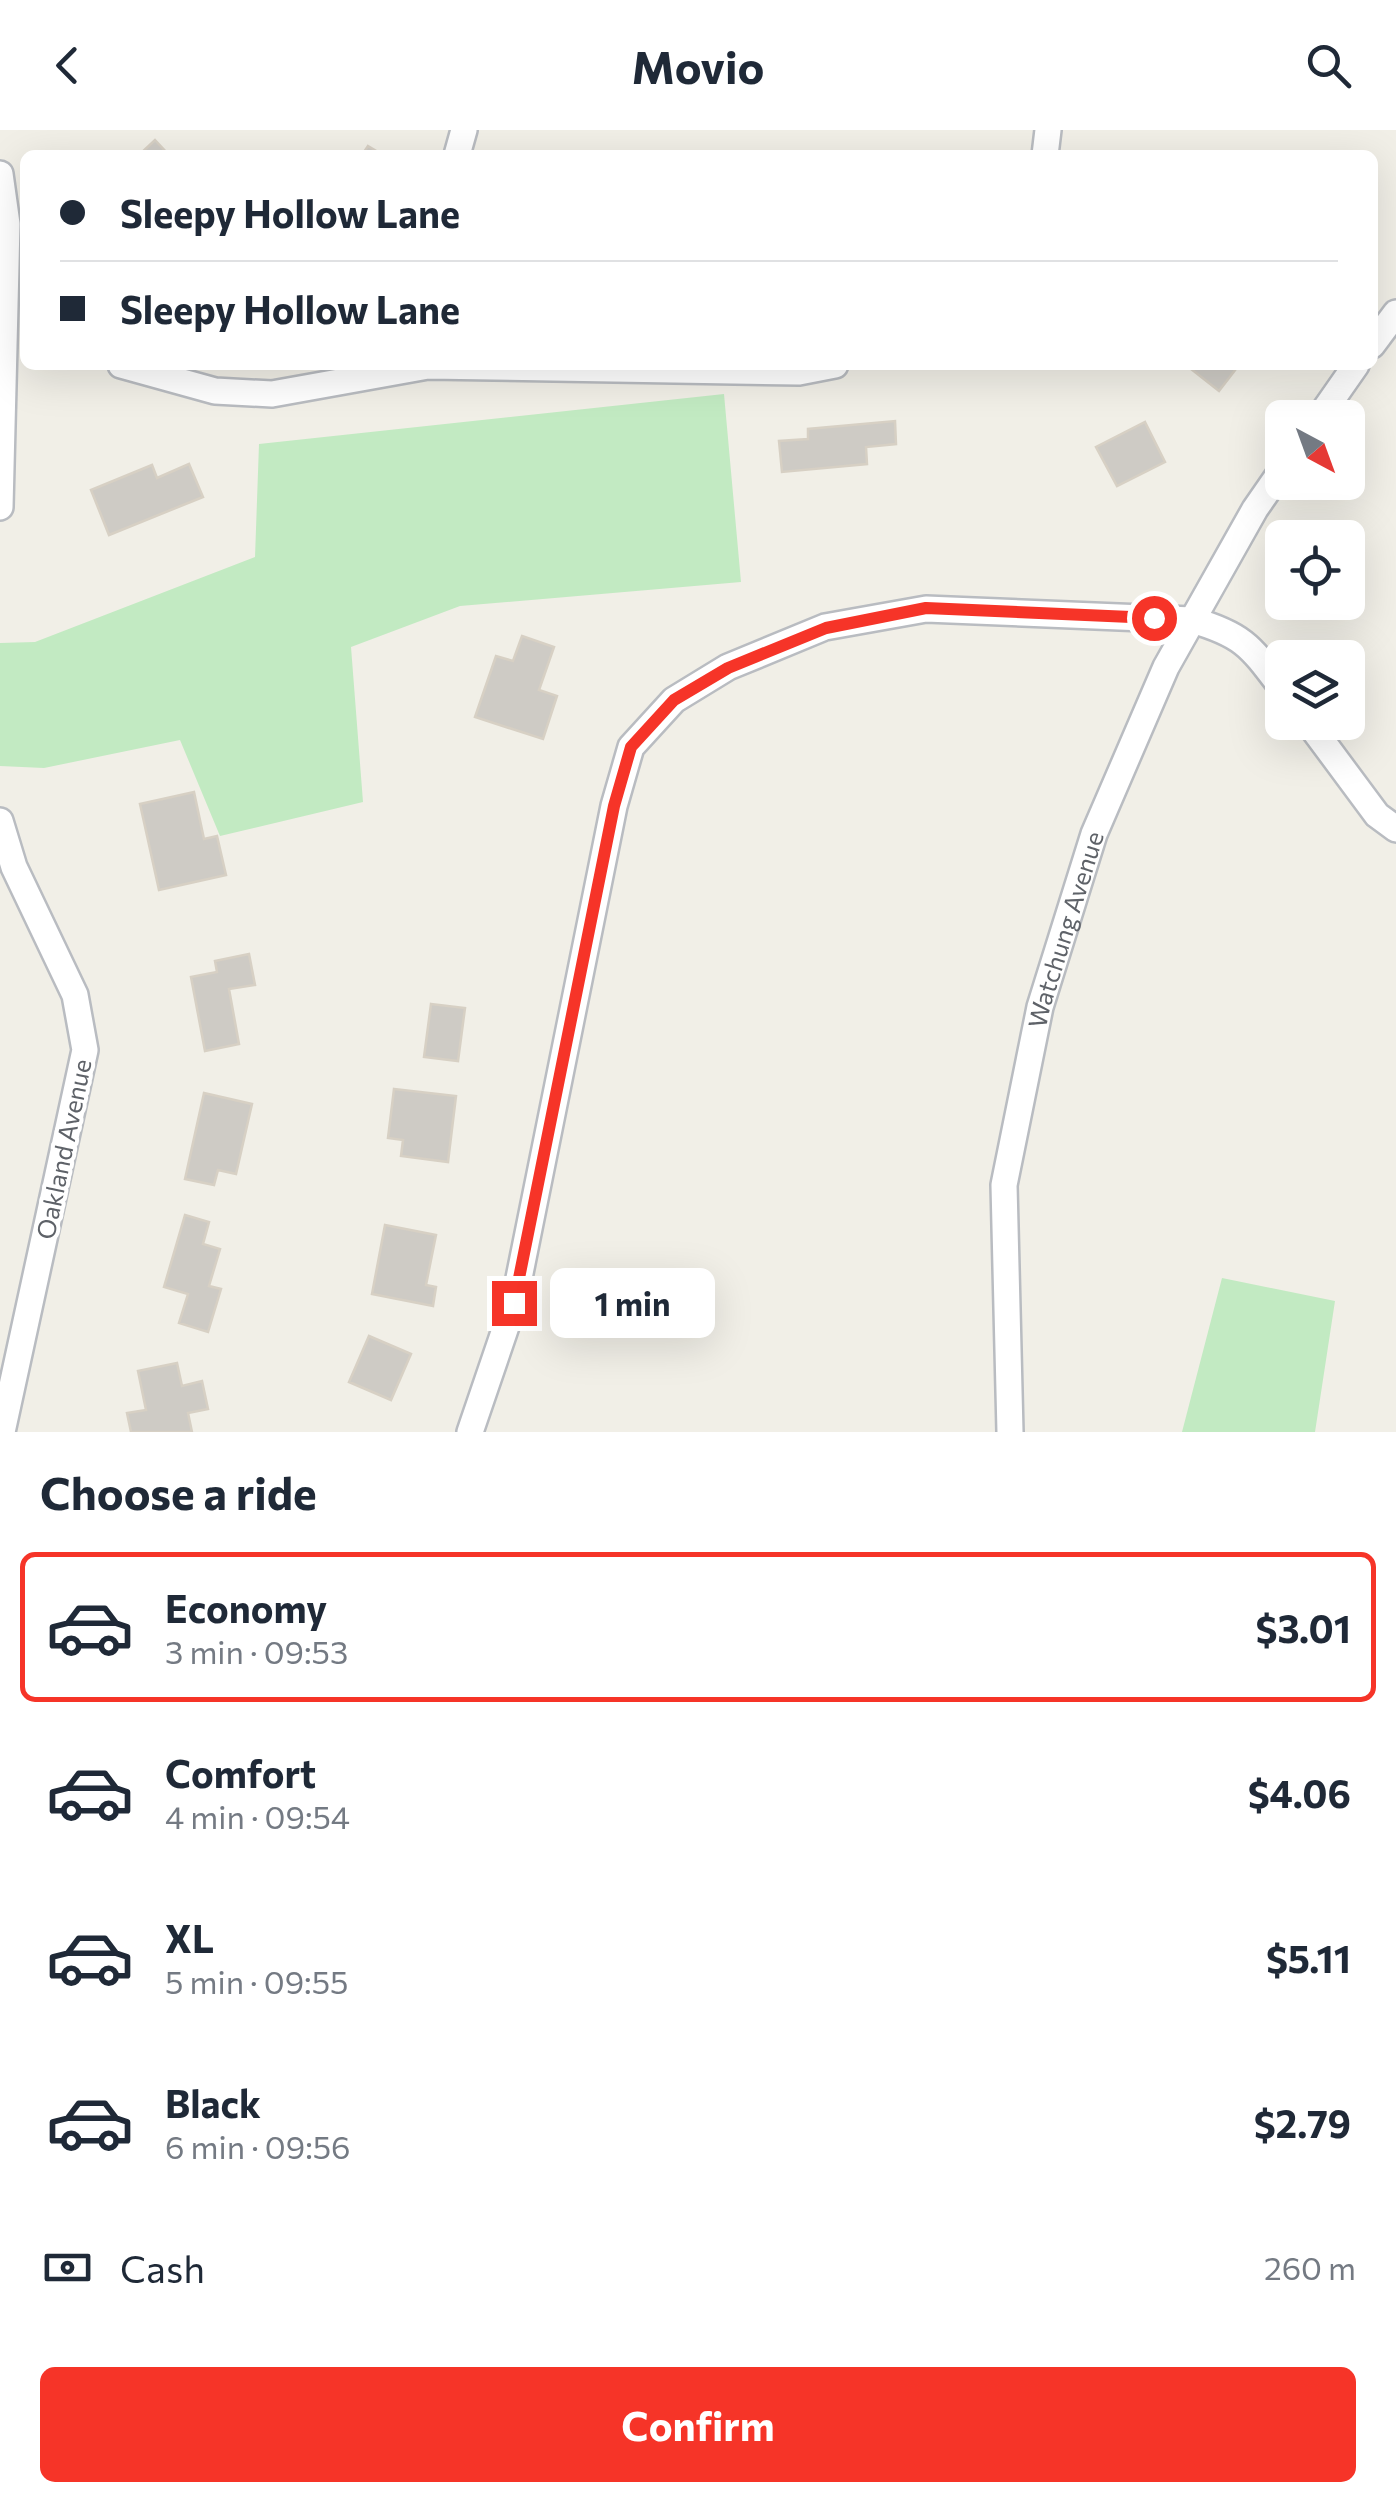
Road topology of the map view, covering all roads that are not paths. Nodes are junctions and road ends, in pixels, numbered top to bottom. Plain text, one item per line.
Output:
1 (0, 174) edge
2 (1396, 313) edge
3 (15, 336) edge
4 (1378, 337) edge
5 (140, 370) edge
6 (388, 370) edge
7 (675, 370) edge
8 (809, 370) edge
9 (1353, 370) edge
10 (1332, 400) edge
11 (1265, 495) edge
12 (0, 507) edge
13 (1192, 620) junction
14 (1265, 665) edge
15 (1321, 740) edge
16 (0, 822) edge
17 (1396, 829) edge
18 (3, 1430) edge
19 (470, 1432) edge
20 (1010, 1432) edge

1 - 3 street
2 - 4 street
3 - 12 street
5 - 6 street
7 - 8 street
9 - 10 street
11 - 13 street, Watchung Avenue
13 - 14 street
13 - 19 street
13 - 20 street, Watchung Avenue
15 - 17 street
16 - 18 street, Oakland Avenue

